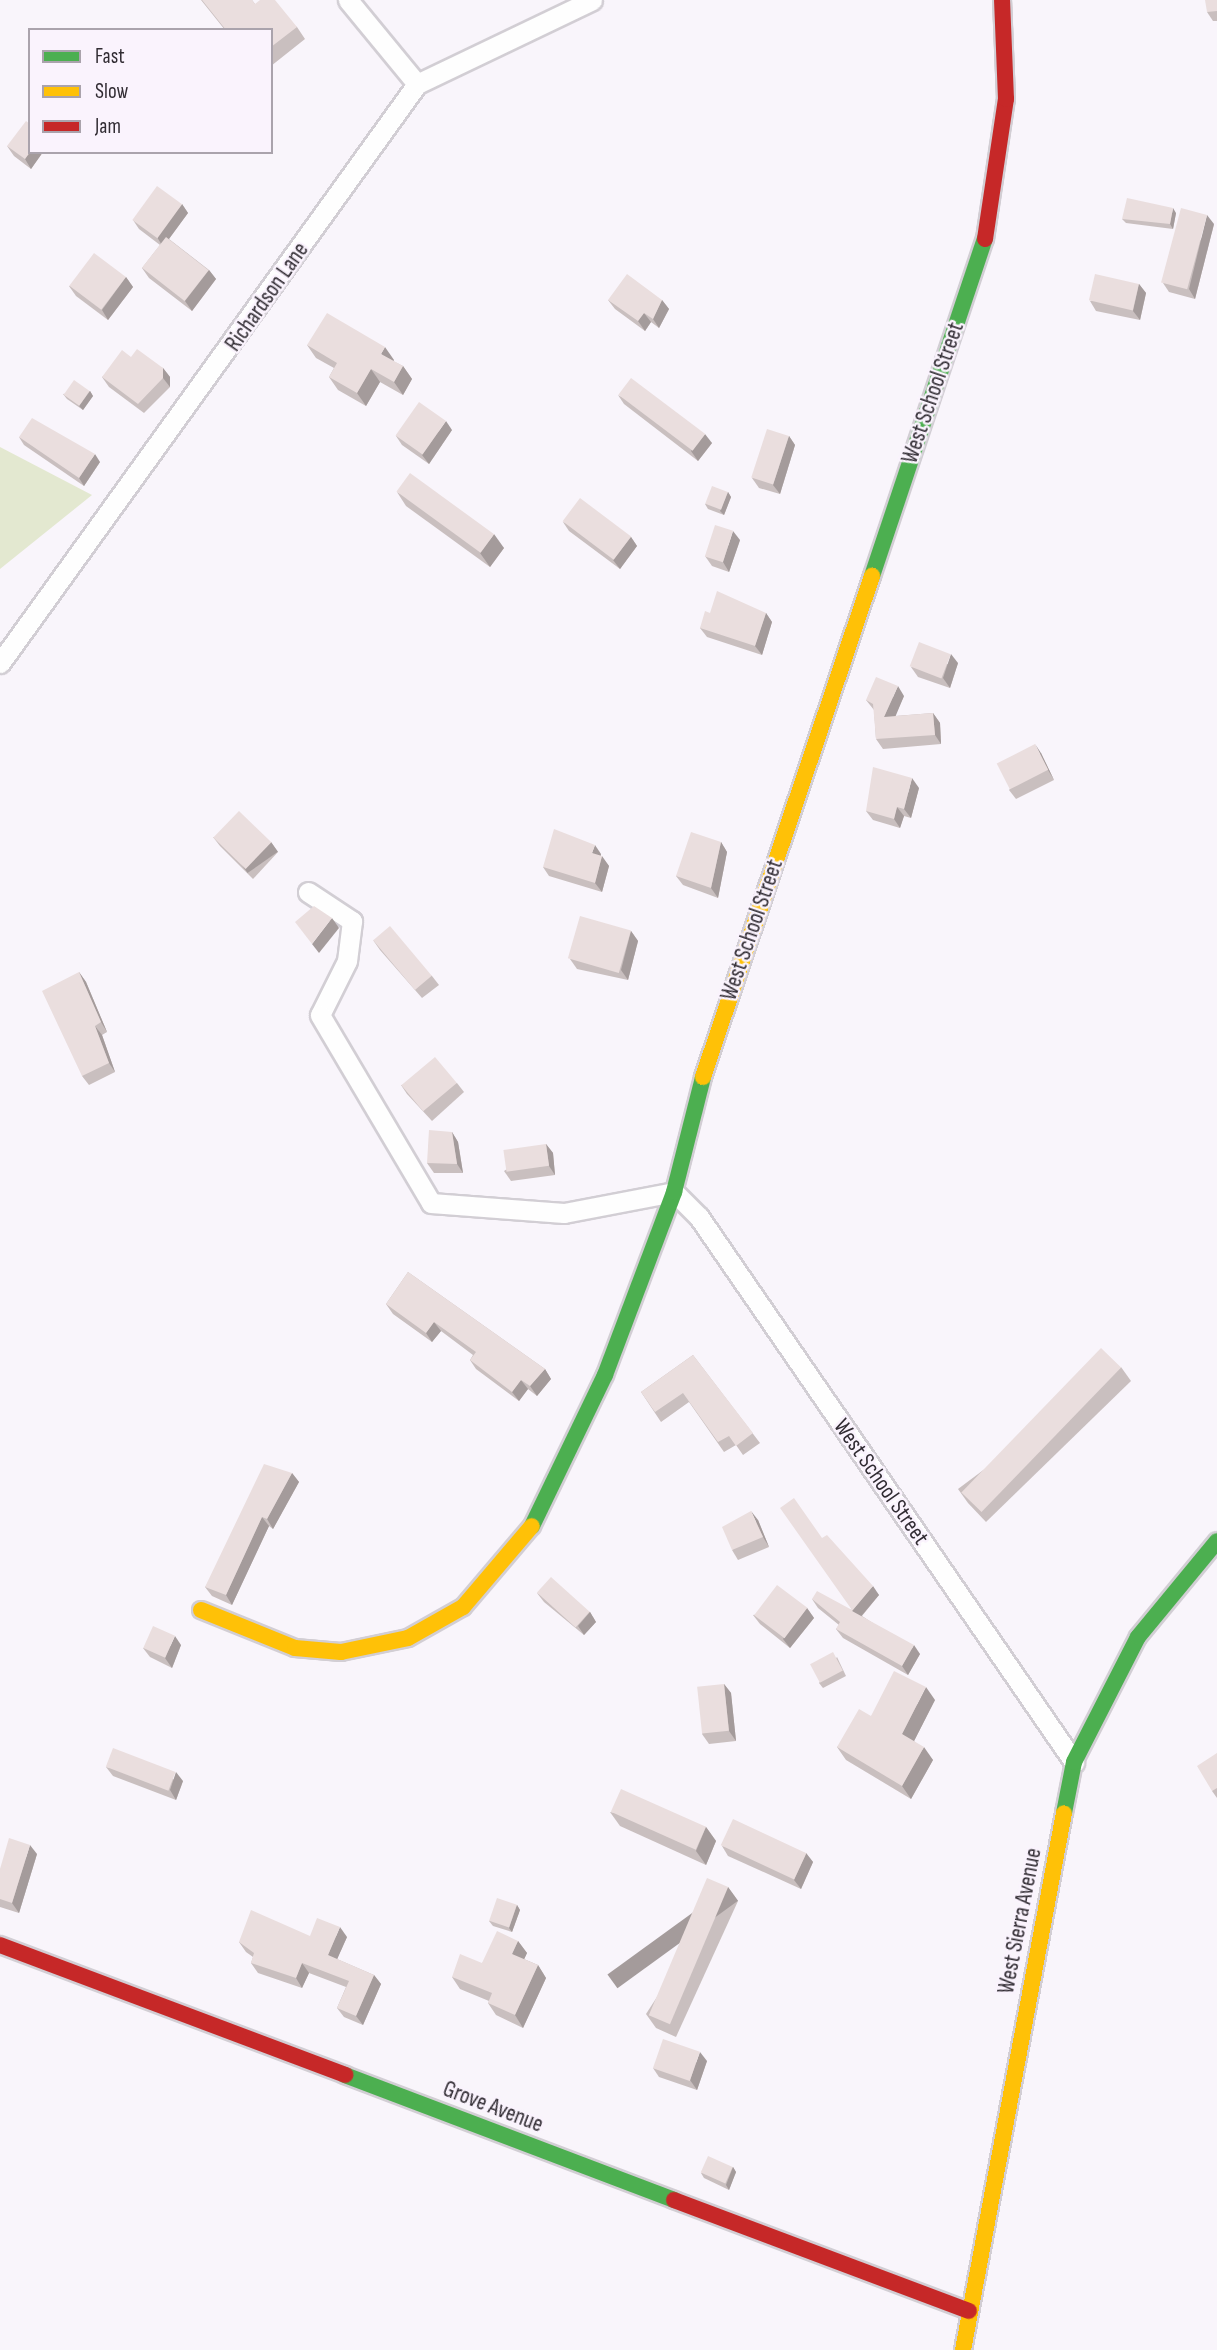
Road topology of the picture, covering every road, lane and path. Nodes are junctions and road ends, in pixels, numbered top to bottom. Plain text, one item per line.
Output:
1 (348, 0) edge
2 (592, 0) edge
3 (1002, 0) edge
4 (417, 85) junction
5 (0, 663) edge
6 (309, 892) dead end
7 (674, 1192) junction
8 (1217, 1541) edge
9 (201, 1610) dead end
10 (1074, 1762) junction
11 (0, 1945) edge
12 (969, 2311) junction
13 (962, 2350) edge

1 - 4 street
2 - 4 street, Richardson Lane
3 - 7 street, West School Street
4 - 5 street, Richardson Lane
6 - 7 street
7 - 9 street
7 - 10 street, West School Street
8 - 10 street, West Sierra Avenue
10 - 12 street, West Sierra Avenue
11 - 12 street, Grove Avenue
12 - 13 street, West Sierra Avenue

